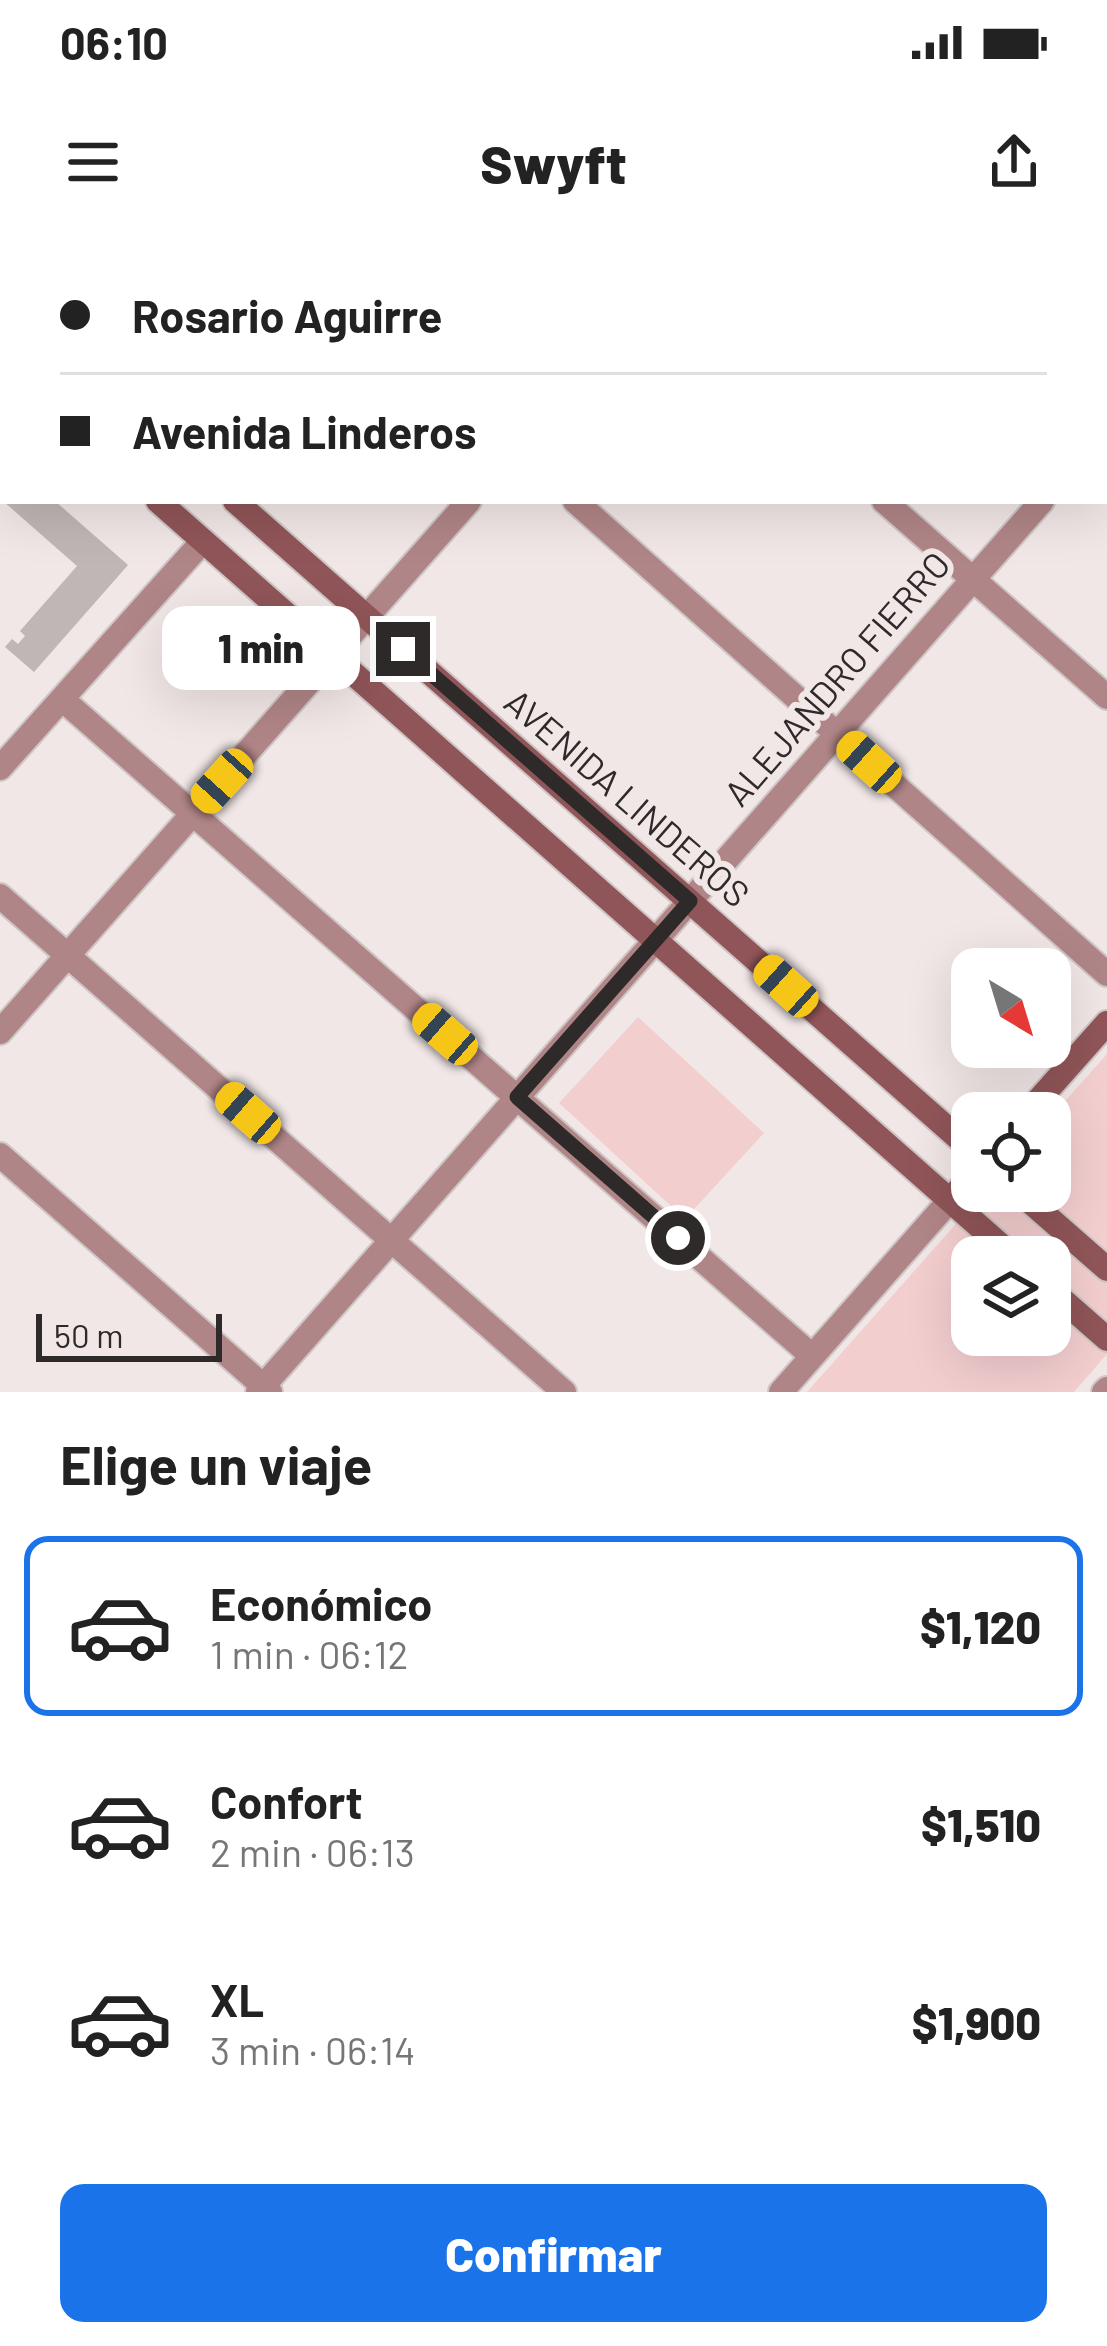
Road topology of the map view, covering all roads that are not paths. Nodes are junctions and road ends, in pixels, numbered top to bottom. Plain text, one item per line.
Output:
1 (161, 504) edge
2 (238, 504) edge
3 (466, 504) edge
4 (578, 504) edge
5 (887, 504) edge
6 (1039, 504) edge
7 (203, 541) junction
8 (973, 579) junction
9 (367, 617) junction
10 (333, 655) junction
11 (1107, 697) edge
12 (62, 699) junction
13 (837, 734) junction
14 (0, 768) edge
15 (193, 814) junction
16 (0, 896) edge
17 (690, 901) junction
18 (656, 940) junction
19 (68, 955) junction
20 (1107, 974) edge
21 (1107, 1023) edge
22 (0, 1032) edge
23 (1046, 1092) edge
24 (517, 1097) junction
25 (951, 1131) edge
26 (0, 1155) edge
27 (950, 1200) junction
28 (1042, 1212) edge
29 (990, 1236) edge
30 (391, 1240) junction
31 (1107, 1269) edge
32 (1071, 1307) edge
33 (1107, 1339) edge
34 (812, 1356) junction
35 (263, 1390) edge
36 (564, 1392) edge
37 (781, 1392) edge

1 - 7 street
2 - 9 street, AVENIDA LINDEROS
3 - 9 street
4 - 13 street
5 - 8 street
6 - 8 street, ALEJANDRO FIERRO
7 - 10 street
7 - 12 street
8 - 11 street
8 - 13 street, ALEJANDRO FIERRO
9 - 10 street
9 - 17 street, AVENIDA LINDEROS
10 - 15 street
10 - 18 street
12 - 14 street
12 - 15 street
13 - 17 street, ALEJANDRO FIERRO
13 - 20 street
15 - 19 street
15 - 24 street
16 - 19 street
17 - 18 street, ALEJANDRO FIERRO
17 - 25 street, AVENIDA LINDEROS
18 - 24 street, ALEJANDRO FIERRO
18 - 27 street
19 - 22 street
19 - 30 street
21 - 23 street
24 - 30 street, ALEJANDRO FIERRO
24 - 34 street
26 - 35 street
27 - 29 street
27 - 34 street
28 - 31 street
30 - 35 street, ALEJANDRO FIERRO
30 - 36 street
32 - 33 street
34 - 37 street

